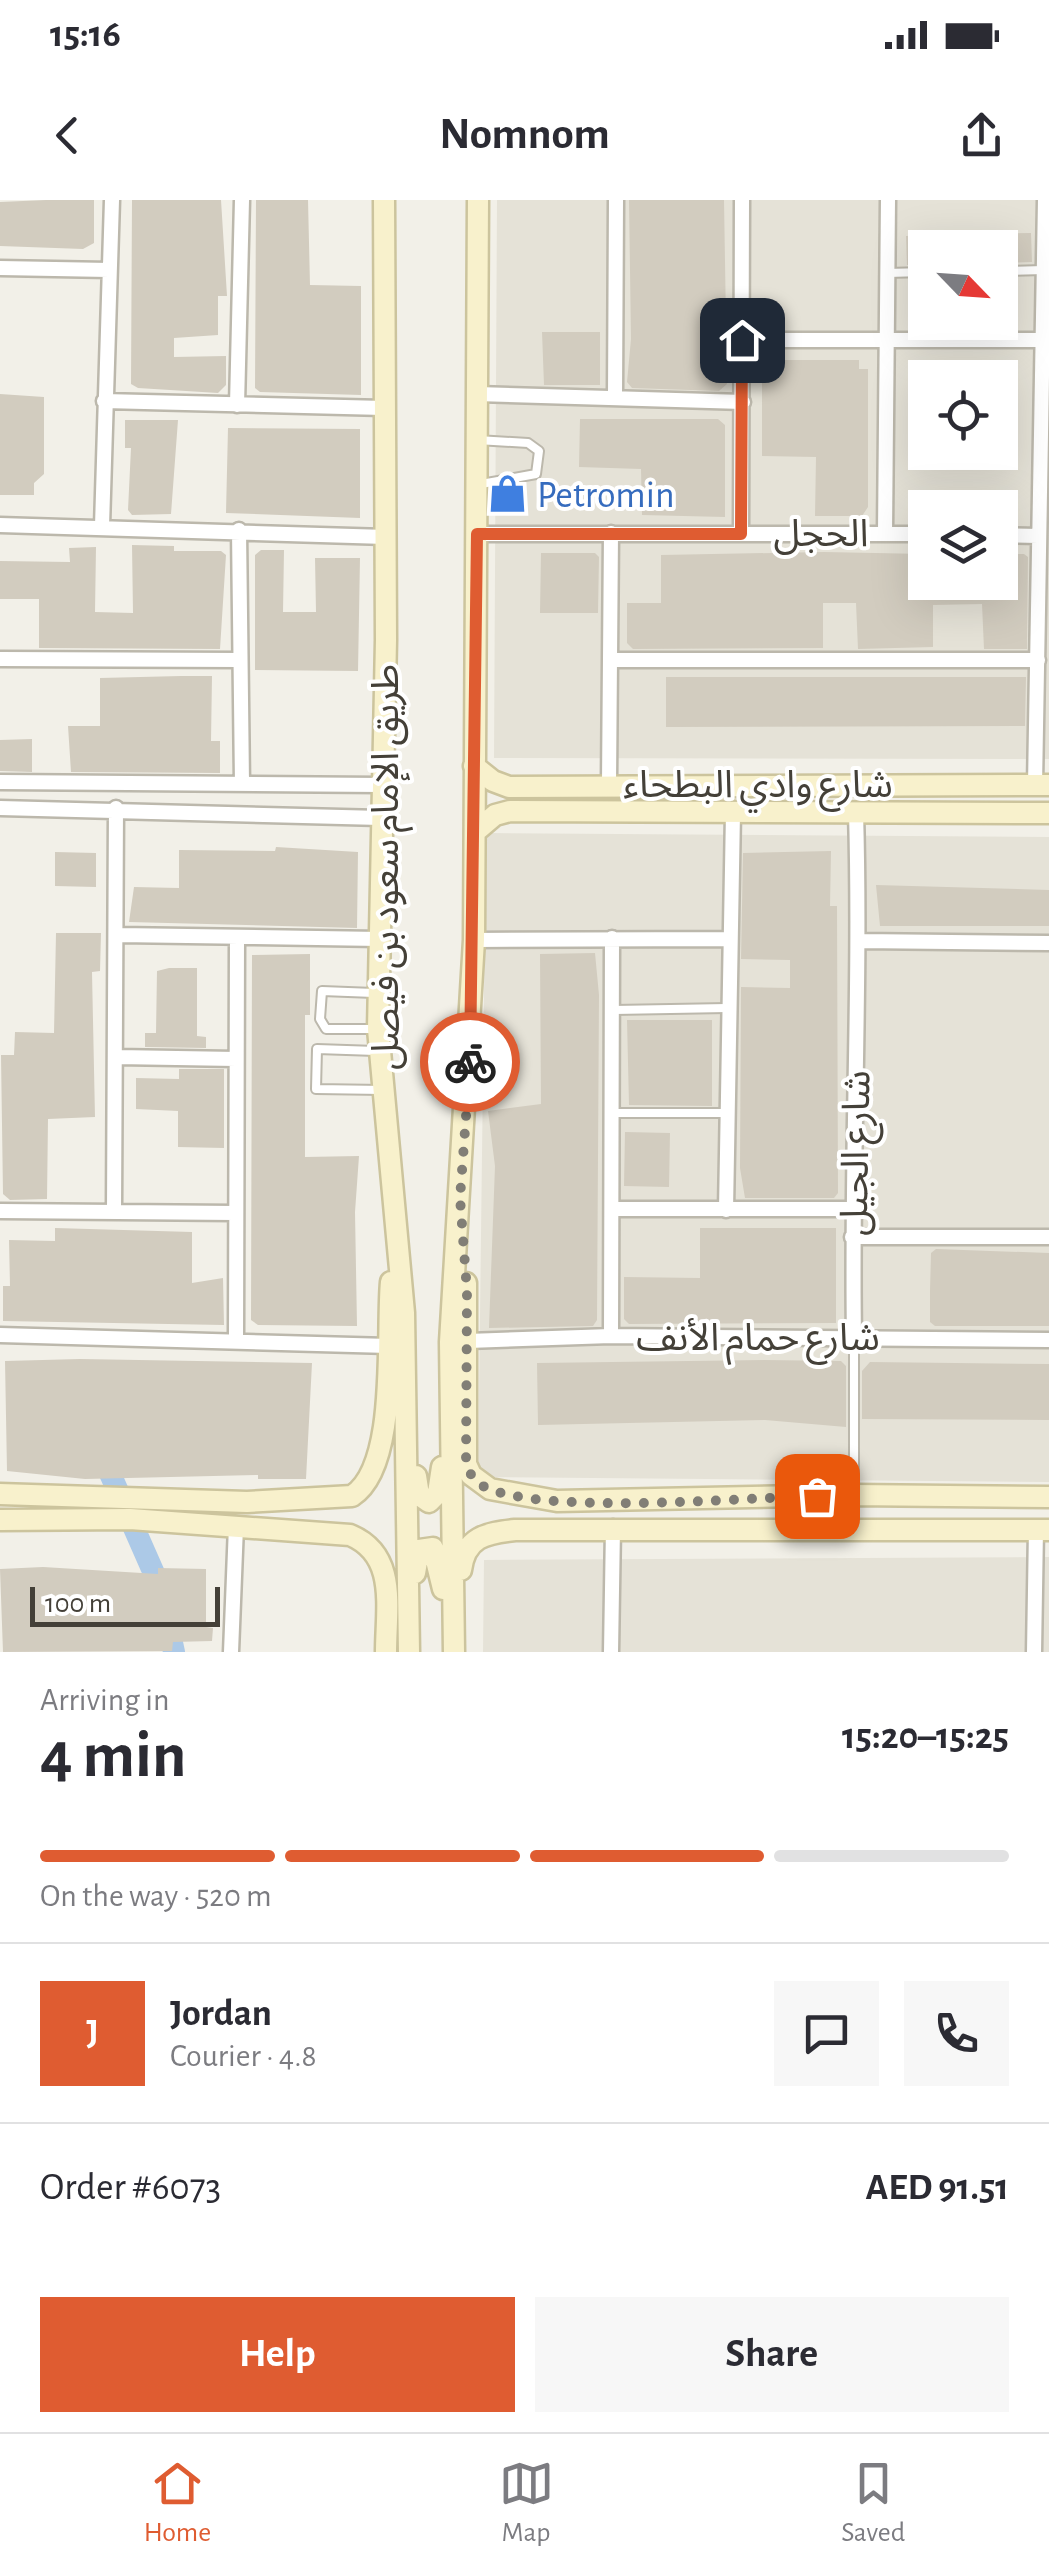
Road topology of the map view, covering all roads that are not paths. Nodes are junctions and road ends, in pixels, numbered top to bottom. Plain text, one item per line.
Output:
1 (112, 200) edge
2 (242, 200) edge
3 (384, 200) edge
4 (478, 200) edge
5 (616, 200) edge
6 (742, 200) edge
7 (888, 200) edge
8 (1045, 200) edge
9 (0, 268) edge
10 (109, 270) junction
11 (1044, 270) junction
12 (1018, 271) edge
13 (908, 272) edge
14 (887, 273) junction
15 (887, 338) junction
16 (742, 340) junction
17 (1046, 340) edge
18 (478, 394) junction
19 (615, 397) junction
20 (104, 400) junction
21 (742, 402) junction
22 (238, 404) junction
23 (384, 408) junction
24 (477, 440) junction
25 (477, 485) junction
26 (0, 525) edge
27 (102, 526) junction
28 (239, 530) junction
29 (611, 533) junction
30 (886, 533) junction
31 (477, 534) junction
32 (741, 534) junction
33 (908, 534) edge
34 (1018, 535) edge
35 (1038, 536) junction
36 (386, 538) junction
37 (0, 658) edge
38 (240, 660) junction
39 (610, 660) junction
40 (1038, 660) junction
41 (474, 766) junction
42 (0, 782) edge
43 (242, 784) junction
44 (608, 784) junction
45 (381, 785) junction
46 (1042, 785) edge
47 (0, 808) edge
48 (116, 808) junction
49 (733, 812) junction
50 (856, 812) junction
51 (1049, 813) edge
52 (382, 818) junction
53 (475, 832) junction
54 (119, 934) junction
55 (612, 938) junction
56 (729, 938) junction
57 (237, 939) junction
58 (380, 939) junction
59 (474, 940) junction
60 (860, 942) junction
61 (1049, 943) edge
62 (379, 993) junction
63 (727, 1008) junction
64 (614, 1010) junction
65 (378, 1029) junction
66 (380, 1051) junction
67 (117, 1057) junction
68 (236, 1059) junction
69 (384, 1090) junction
70 (612, 1113) junction
71 (727, 1113) junction
72 (460, 1198) junction
73 (614, 1209) junction
74 (852, 1209) junction
75 (114, 1210) junction
76 (726, 1210) junction
77 (0, 1211) edge
78 (235, 1213) junction
79 (395, 1225) junction
80 (852, 1237) junction
81 (1049, 1237) edge
82 (0, 1336) edge
83 (611, 1336) junction
84 (854, 1337) junction
85 (236, 1340) junction
86 (1049, 1340) edge
87 (468, 1341) junction
88 (389, 1346) junction
89 (451, 1376) junction
90 (407, 1393) junction
91 (0, 1494) edge
92 (854, 1495) junction
93 (1049, 1498) edge
94 (324, 1500) junction
95 (545, 1500) junction
96 (0, 1520) edge
97 (236, 1526) junction
98 (613, 1527) junction
99 (531, 1529) junction
100 (1042, 1529) edge
101 (322, 1532) junction
102 (386, 1626) junction
103 (453, 1647) edge
104 (405, 1648) edge
105 (231, 1652) edge
106 (386, 1652) edge
107 (611, 1652) edge
108 (1034, 1652) edge

1 - 10 street
2 - 22 street
3 - 23 street, طريق الإمام سعود بن فيصل
4 - 18 street
5 - 19 street
6 - 16 street
7 - 14 street
8 - 11 street
9 - 10 street
10 - 20 street
11 - 12 lane
11 - 17 street
13 - 14 lane
14 - 15 street
15 - 16 street
15 - 17 street
15 - 30 street
16 - 21 street
17 - 35 street
18 - 19 street
18 - 24 street
19 - 21 street
20 - 22 street
20 - 27 street
21 - 32 street
22 - 23 street
23 - 36 street, طريق الإمام سعود بن فيصل
24 - 25 street
24 - 25 lane
25 - 31 street
26 - 27 street
27 - 28 street
28 - 36 street
28 - 38 street
29 - 31 street, الحجل
29 - 32 street, الحجل
29 - 39 street
30 - 32 street, الحجل
30 - 33 street, الحجل
31 - 41 street
34 - 35 street
35 - 40 street
36 - 45 street, طريق الإمام سعود بن فيصل
37 - 38 street
38 - 43 street
39 - 40 street
39 - 44 street
40 - 46 street
41 - 44 street, شارع وادي البطحاء
41 - 53 street
42 - 43 street
43 - 45 street
44 - 46 street, شارع وادي البطحاء
45 - 52 street, طريق الإمام سعود بن فيصل
47 - 48 street
48 - 52 street
48 - 54 street
49 - 50 street, شارع وادي البطحاء
49 - 53 street, شارع وادي البطحاء
49 - 56 street
50 - 51 street, شارع وادي البطحاء
50 - 60 street, شارع الجيل
52 - 58 street, طريق الإمام سعود بن فيصل
53 - 59 street
54 - 57 street
54 - 67 street
55 - 56 street
55 - 59 street
55 - 64 street
56 - 63 street
57 - 58 street
57 - 68 street
58 - 62 street, طريق الإمام سعود بن فيصل
59 - 72 street
60 - 61 street
60 - 74 street, شارع الجيل
62 - 65 street, طريق الإمام سعود بن فيصل
62 - 65 lane
63 - 64 lane
63 - 71 street
64 - 70 street
65 - 66 street, طريق الإمام سعود بن فيصل
66 - 69 street, طريق الإمام سعود بن فيصل
66 - 69 lane
67 - 68 street
67 - 75 street
68 - 78 street
69 - 79 street, طريق الإمام سعود بن فيصل
70 - 71 lane
70 - 73 street
71 - 76 street
72 - 87 street
72 - 89 street
73 - 76 street
73 - 83 street
74 - 76 street
74 - 80 street, شارع الجيل
75 - 77 street
75 - 78 street
78 - 85 street
79 - 88 street
79 - 90 street, طريق الإمام سعود بن فيصل
80 - 81 street
80 - 84 street, شارع الجيل
82 - 85 street
83 - 84 street, شارع حمام الأنف
83 - 87 street, شارع حمام الأنف
84 - 86 street, شارع حمام الأنف
84 - 92 lane, شارع الجيل
85 - 88 street
87 - 95 street
88 - 94 street
89 - 90 street
89 - 103 street
90 - 104 street, طريق الإمام سعود بن فيصل
91 - 94 street
92 - 93 street
92 - 95 street
94 - 101 street
95 - 99 street
96 - 97 street
97 - 101 street
97 - 105 street
98 - 99 street
98 - 100 street
98 - 107 street
99 - 103 street
100 - 108 street
101 - 102 street
102 - 104 street
102 - 106 street
103 - 104 street

